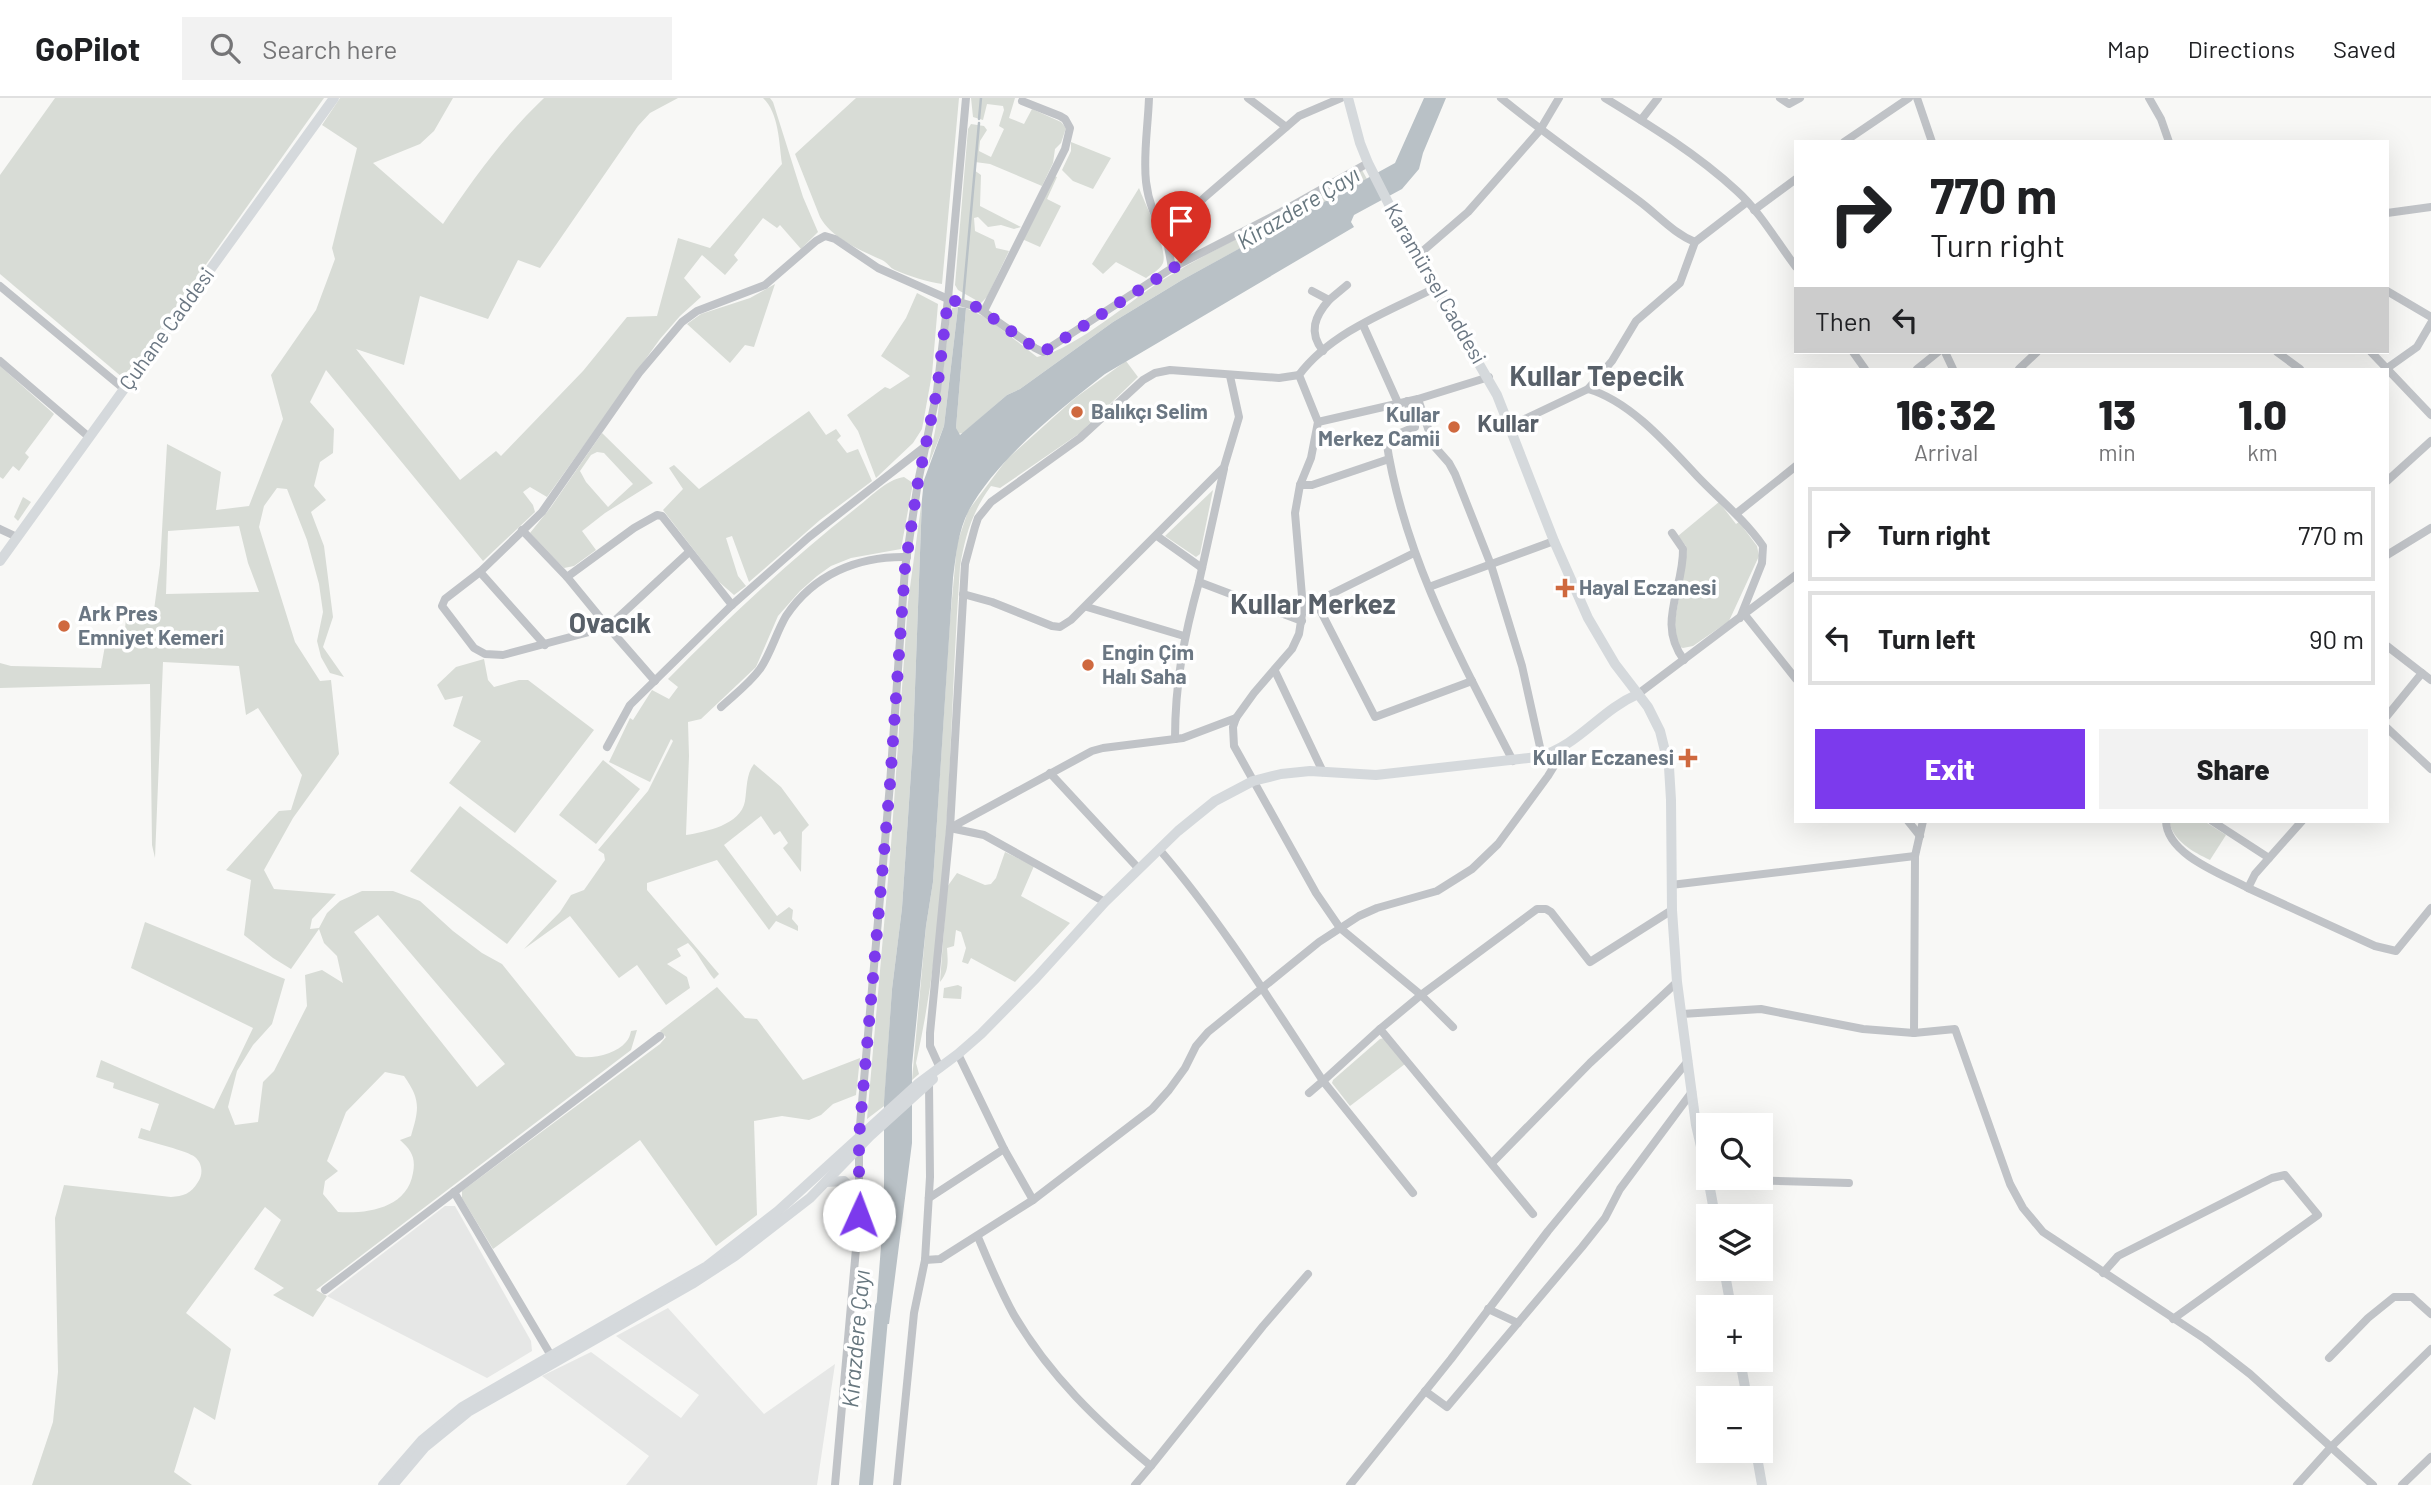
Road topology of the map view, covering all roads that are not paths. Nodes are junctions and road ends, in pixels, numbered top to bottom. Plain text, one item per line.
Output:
1 (334, 98) edge
2 (966, 98) edge
3 (1149, 98) edge
4 (1248, 98) edge
5 (1341, 98) edge
6 (1348, 98) edge
7 (1501, 98) edge
8 (1559, 98) edge
9 (1605, 98) edge
10 (1658, 98) edge
11 (1780, 98) edge
12 (1800, 98) edge
13 (1909, 98) edge
14 (1917, 98) edge
15 (2149, 98) edge
16 (1022, 101) dead end
17 (1641, 120) junction
18 (1286, 127) junction
19 (1540, 130) junction
20 (1847, 140) edge
21 (1931, 140) edge
22 (2168, 140) edge
23 (1368, 163) junction
24 (1794, 180) edge
25 (1747, 202) junction
26 (2431, 206) edge
27 (1754, 210) junction
28 (2389, 213) edge
29 (1166, 235) junction
30 (1695, 242) junction
31 (1417, 256) junction
32 (1794, 264) edge
33 (1172, 268) junction
34 (1347, 285) dead end
35 (0, 286) edge
36 (1436, 288) junction
37 (1312, 291) dead end
38 (2389, 292) edge
39 (951, 300) junction
40 (1329, 300) junction
41 (984, 311) junction
42 (2431, 317) edge
43 (2431, 323) edge
44 (1363, 325) junction
45 (1323, 351) junction
46 (1936, 354) edge
47 (2035, 354) edge
48 (2280, 354) edge
49 (2373, 354) edge
50 (0, 361) edge
51 (1918, 368) edge
52 (2020, 368) edge
53 (2299, 368) edge
54 (2386, 368) edge
55 (2388, 368) edge
56 (2389, 371) edge
57 (1299, 375) junction
58 (1230, 376) junction
59 (1489, 377) junction
60 (124, 389) junction
61 (1588, 389) junction
62 (1418, 399) junction
63 (1403, 402) junction
64 (2430, 412) edge
65 (1318, 422) junction
66 (1510, 426) junction
67 (89, 437) junction
68 (2431, 441) edge
69 (927, 445) junction
70 (1389, 459) junction
71 (1224, 467) junction
72 (1794, 468) edge
73 (2389, 479) edge
74 (1300, 485) junction
75 (1737, 513) junction
76 (2431, 528) edge
77 (0, 529) edge
78 (522, 530) junction
79 (1672, 533) dead end
80 (1157, 536) junction
81 (17, 537) junction
82 (1554, 541) junction
83 (2389, 551) edge
84 (689, 552) junction
85 (1414, 554) junction
86 (907, 557) junction
87 (0, 561) edge
88 (1491, 565) junction
89 (1202, 568) junction
90 (480, 572) junction
91 (567, 577) junction
92 (1794, 577) edge
93 (1199, 582) junction
94 (1429, 587) junction
95 (962, 594) junction
96 (1316, 602) junction
97 (732, 606) junction
98 (1087, 607) junction
99 (1303, 608) junction
100 (1743, 616) junction
101 (1302, 621) junction
102 (608, 627) junction
103 (1184, 636) junction
104 (545, 645) junction
105 (2389, 648) edge
106 (1684, 660) junction
107 (1275, 671) junction
108 (2422, 673) junction
109 (1794, 677) edge
110 (2431, 680) edge
111 (655, 681) junction
112 (1472, 681) junction
113 (1638, 694) junction
114 (721, 707) dead end
115 (2389, 714) edge
116 (1236, 718) junction
117 (2389, 730) edge
118 (1175, 739) junction
119 (607, 747) dead end
120 (1555, 752) junction
121 (1542, 756) junction
122 (1513, 761) junction
123 (2431, 769) edge
124 (1323, 772) junction
125 (1050, 773) junction
126 (1253, 781) junction
127 (1910, 823) edge
128 (1923, 823) edge
129 (2166, 823) edge
130 (2216, 823) edge
131 (2300, 823) edge
132 (950, 828) junction
133 (1920, 836) junction
134 (1159, 849) junction
135 (1915, 856) junction
136 (2269, 858) junction
137 (1139, 869) junction
138 (1671, 886) junction
139 (2248, 888) junction
140 (1105, 902) junction
141 (2431, 908) edge
142 (1672, 911) junction
143 (1340, 928) junction
144 (1677, 982) junction
145 (1262, 987) junction
146 (1421, 995) junction
147 (1682, 1014) junction
148 (1453, 1027) dead end
149 (1380, 1029) junction
150 (1914, 1033) junction
151 (660, 1036) dead end
152 (958, 1054) junction
153 (1688, 1061) junction
154 (940, 1068) junction
155 (1322, 1081) junction
156 (922, 1086) junction
157 (1692, 1092) junction
158 (1309, 1093) dead end
159 (1696, 1125) edge
160 (864, 1137) junction
161 (1004, 1149) junction
162 (1492, 1163) junction
163 (1773, 1180) edge
164 (827, 1182) junction
165 (1849, 1182) dead end
166 (454, 1192) junction
167 (1413, 1193) dead end
168 (859, 1196) junction
169 (929, 1198) junction
170 (1033, 1200) junction
171 (1533, 1214) dead end
172 (978, 1237) junction
173 (925, 1260) junction
174 (2102, 1273) junction
175 (1308, 1274) dead end
176 (326, 1290) dead end
177 (1488, 1309) junction
178 (2431, 1314) edge
179 (2173, 1319) junction
180 (1518, 1323) junction
181 (2431, 1349) edge
182 (553, 1358) junction
183 (2329, 1359) dead end
184 (1425, 1391) junction
185 (2332, 1447) junction
186 (2431, 1457) edge
187 (1758, 1463) edge
188 (1151, 1466) junction
189 (383, 1485) edge
190 (393, 1485) edge
191 (835, 1485) edge
192 (897, 1485) edge
193 (1135, 1485) edge
194 (1350, 1485) edge
195 (1762, 1485) edge
196 (2297, 1485) edge
197 (2373, 1485) edge
198 (2402, 1485) edge

1 - 60 main road, Çuhane Caddesi
2 - 39 street
3 - 29 street
4 - 18 street
5 - 18 street
6 - 23 main road, Karamürsel Caddesi
7 - 19 street
8 - 19 street
9 - 17 street
10 - 17 street
11 - 12 street
13 - 20 street
14 - 21 street
15 - 22 street
16 - 41 street
17 - 25 street
18 - 29 street
19 - 30 street
19 - 31 street
23 - 31 main road, Karamürsel Caddesi
23 - 33 street
24 - 27 street
25 - 27 street
25 - 30 street
26 - 28 street
27 - 32 street
29 - 33 street
30 - 61 street
31 - 36 main road, Karamürsel Caddesi
33 - 41 street
34 - 40 street
35 - 60 street
36 - 44 street
36 - 59 main road, Karamürsel Caddesi
37 - 40 street
38 - 42 street
39 - 41 street
39 - 69 street
39 - 78 street
40 - 45 street
43 - 55 street
44 - 45 street
44 - 63 street
45 - 57 street
46 - 51 street
47 - 52 street
48 - 53 street
49 - 54 street
50 - 67 street
56 - 64 street
57 - 58 street
57 - 65 street
58 - 71 street
58 - 95 street
59 - 62 street
59 - 66 main road, Karamürsel Caddesi
60 - 67 main road, Çuhane Caddesi
61 - 66 street
61 - 75 street
62 - 63 street
62 - 88 street
63 - 65 street
63 - 70 street
65 - 74 street
66 - 82 main road, Karamürsel Caddesi
67 - 81 main road, Çuhane Caddesi
68 - 73 street
69 - 86 street
69 - 97 street
70 - 74 street
70 - 85 street
71 - 80 street
71 - 89 street
72 - 75 street
74 - 99 street
75 - 100 street
76 - 83 street
77 - 81 street
78 - 90 street
78 - 91 street
79 - 106 street
80 - 89 street
80 - 98 street
81 - 87 main road, Çuhane Caddesi
82 - 88 street
82 - 113 main road, Karamürsel Caddesi
84 - 91 street
84 - 97 street
84 - 102 street
85 - 94 street
85 - 96 street
86 - 114 street
86 - 160 street
88 - 94 street
88 - 121 street
89 - 93 street
90 - 104 street
90 - 104 street
91 - 102 street
92 - 100 street
93 - 101 street
93 - 103 street
94 - 112 street
95 - 98 street
95 - 132 street
96 - 99 street
96 - 112 street
97 - 111 street
98 - 103 street
99 - 101 street
100 - 106 street
100 - 109 street
101 - 107 street
102 - 104 street
102 - 111 street
103 - 118 street
105 - 108 street
106 - 113 street
107 - 116 street
107 - 124 street
108 - 110 street
108 - 115 street
111 - 119 street
112 - 122 street
113 - 120 main road
113 - 138 main road, Karamürsel Caddesi
116 - 118 street
116 - 126 street
117 - 123 street
118 - 125 street
120 - 121 main road
120 - 143 street
121 - 122 main road
122 - 124 main road
124 - 126 main road
125 - 132 street
125 - 137 street
126 - 134 main road
126 - 143 street
127 - 133 street
128 - 133 street
129 - 139 street
130 - 136 street
131 - 136 street
132 - 140 street
132 - 154 street
133 - 135 street
134 - 137 main road
134 - 145 street
135 - 138 street
135 - 150 street
136 - 139 street
137 - 140 main road
138 - 142 main road, Karamürsel Caddesi
139 - 141 street
140 - 152 main road
142 - 144 main road, Karamürsel Caddesi
142 - 146 street
143 - 145 street
143 - 146 street
144 - 147 main road, Karamürsel Caddesi
144 - 162 street
145 - 155 street
145 - 170 street
146 - 148 street
146 - 149 street
147 - 150 street
147 - 153 main road, Karamürsel Caddesi
149 - 155 street
149 - 162 street
150 - 174 street
151 - 166 street
152 - 154 main road
152 - 161 street
153 - 157 main road, Karamürsel Caddesi
153 - 177 street
154 - 156 main road
155 - 158 street
155 - 167 street
156 - 160 main road
156 - 169 street
157 - 159 main road, Karamürsel Caddesi
157 - 180 street
160 - 164 main road
160 - 168 street
160 - 182 main road
161 - 169 street
161 - 170 street
162 - 171 street
163 - 165 street
164 - 168 main road
164 - 182 main road
166 - 176 street
166 - 182 street
168 - 191 street
169 - 173 street
170 - 172 street
172 - 173 street
172 - 188 street
173 - 192 street
174 - 179 street
174 - 179 street
175 - 188 street
177 - 180 street
177 - 184 street
178 - 183 street
179 - 185 street
180 - 184 street
181 - 185 street
182 - 189 main road
182 - 190 main road
184 - 194 street
185 - 196 street
185 - 197 street
186 - 198 street
187 - 195 main road
188 - 193 street

